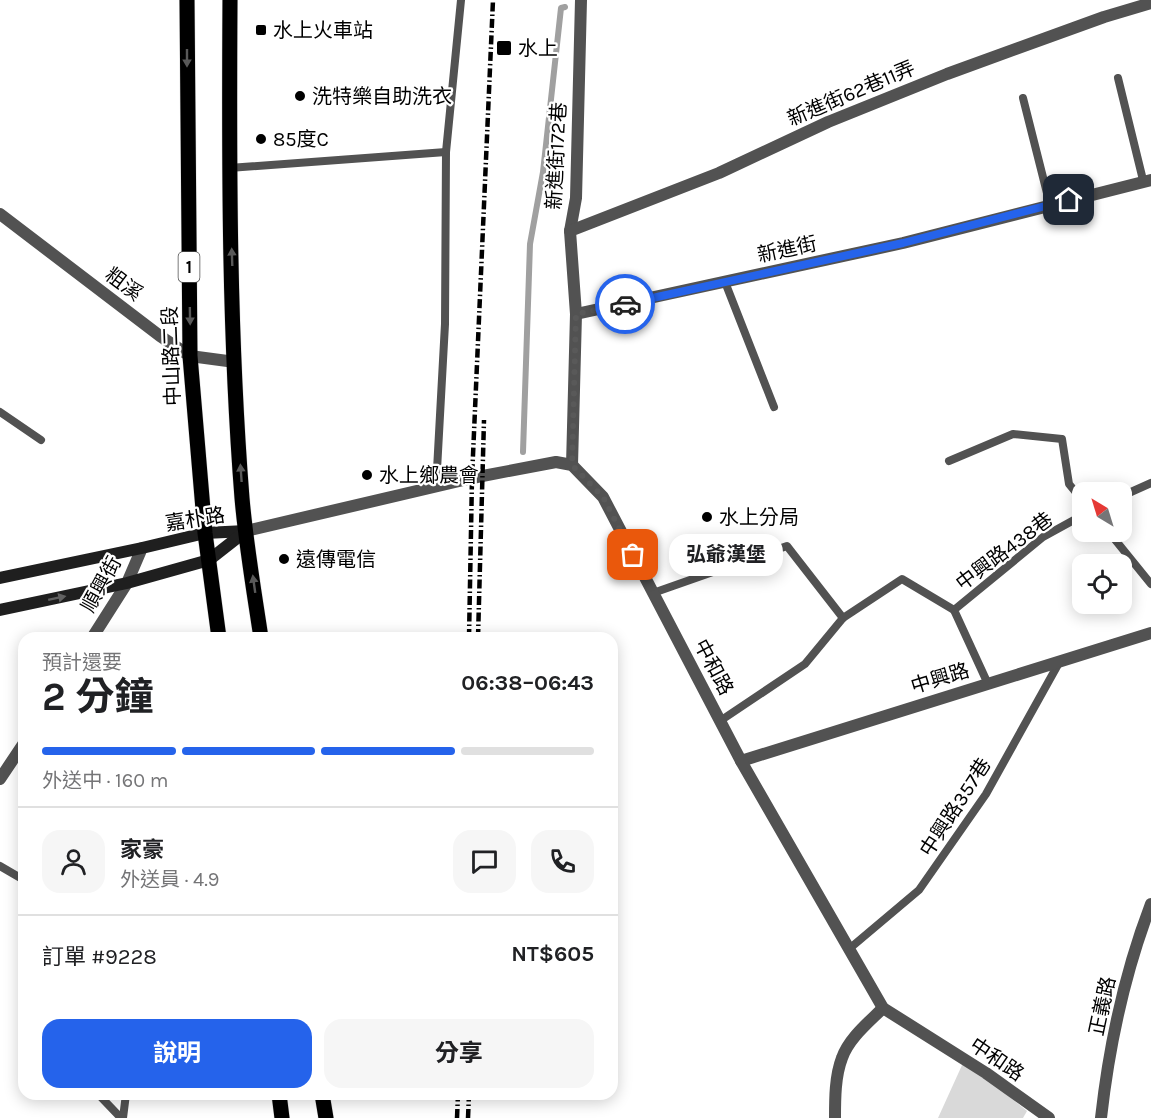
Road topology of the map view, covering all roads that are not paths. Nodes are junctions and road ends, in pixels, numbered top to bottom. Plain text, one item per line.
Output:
1 (187, 0) edge
2 (230, 0) edge
3 (461, 0) edge
4 (581, 0) edge
5 (1151, 3) edge
6 (1118, 78) dead end
7 (1023, 98) dead end
8 (446, 152) junction
9 (229, 168) junction
10 (1147, 180) edge
11 (1050, 205) junction
12 (0, 214) edge
13 (570, 231) junction
14 (725, 282) junction
15 (576, 314) junction
16 (190, 356) junction
17 (235, 362) junction
18 (774, 407) dead end
19 (0, 412) edge
20 (41, 440) dead end
21 (949, 461) dead end
22 (572, 465) junction
23 (1151, 483) edge
24 (436, 488) junction
25 (1072, 488) edge
26 (1132, 492) edge
27 (1072, 521) edge
28 (246, 531) junction
29 (205, 533) junction
30 (1117, 542) edge
31 (142, 548) junction
32 (209, 560) junction
33 (0, 578) edge
34 (127, 583) junction
35 (1151, 584) edge
36 (653, 593) junction
37 (0, 610) edge
38 (954, 610) junction
39 (843, 618) junction
40 (96, 632) edge
41 (218, 632) edge
42 (260, 632) edge
43 (1151, 633) edge
44 (1060, 661) junction
45 (988, 684) junction
46 (720, 721) junction
47 (18, 752) edge
48 (741, 761) junction
49 (0, 779) edge
50 (0, 866) edge
51 (18, 876) edge
52 (1151, 904) edge
53 (1148, 921) edge
54 (849, 949) junction
55 (883, 1008) junction
56 (104, 1100) edge
57 (125, 1100) edge
58 (280, 1100) edge
59 (323, 1100) edge
60 (122, 1118) edge
61 (282, 1118) edge
62 (326, 1118) edge
63 (835, 1118) edge
64 (1049, 1118) edge
65 (1101, 1118) edge

1 -> 16 main road, 中山路二段 / 1
2 - 9 main road
3 - 8 lane
4 - 13 street, 新進街172巷
5 - 13 street, 新進街62巷11弄
6 - 10 lane
7 - 11 lane
8 - 9 lane
8 - 24 lane
17 -> 9 main road
10 - 11 street, 新進街
11 - 14 street, 新進街
12 - 16 street, 粗溪
13 - 15 street, 新進街172巷
14 - 15 street, 新進街
14 - 18 lane
15 - 22 street
16 - 17 street, 粗溪
16 - 29 main road, 中山路二段 / 1
28 -> 17 main road
19 - 20 lane
21 - 25 lane
22 - 24 street
22 - 36 street, 中和路
23 - 26 lane
24 - 28 street
27 - 38 lane, 中興路438巷
28 - 29 main road, 嘉朴路
28 - 32 main road, 嘉朴路
42 -> 28 main road
29 - 31 main road, 嘉朴路
29 - 32 main road, 中山路二段 / 1
30 - 35 lane
31 - 33 main road, 嘉朴路
31 - 34 street, 順興街
32 - 34 main road, 嘉朴路
32 - 41 main road, 中山路二段 / 1
37 -> 34 main road, 嘉朴路
34 - 40 street, 順興街
36 - 39 lane
36 - 46 street, 中和路
38 - 39 lane
38 - 45 lane, 中興路438巷
39 - 46 lane
43 - 44 street, 中興路
44 - 45 street, 中興路
44 - 54 lane, 中興路357巷
45 - 48 street, 中興路
46 - 48 street, 中和路
47 - 49 street
48 - 54 street, 中和路
50 - 51 lane
52 - 53 street, 正義路
53 - 65 street, 正義路
54 - 55 street, 中和路
55 - 63 street
55 - 64 street, 中和路
56 - 60 lane
57 - 60 lane
58 - 61 main road
59 - 62 main road

